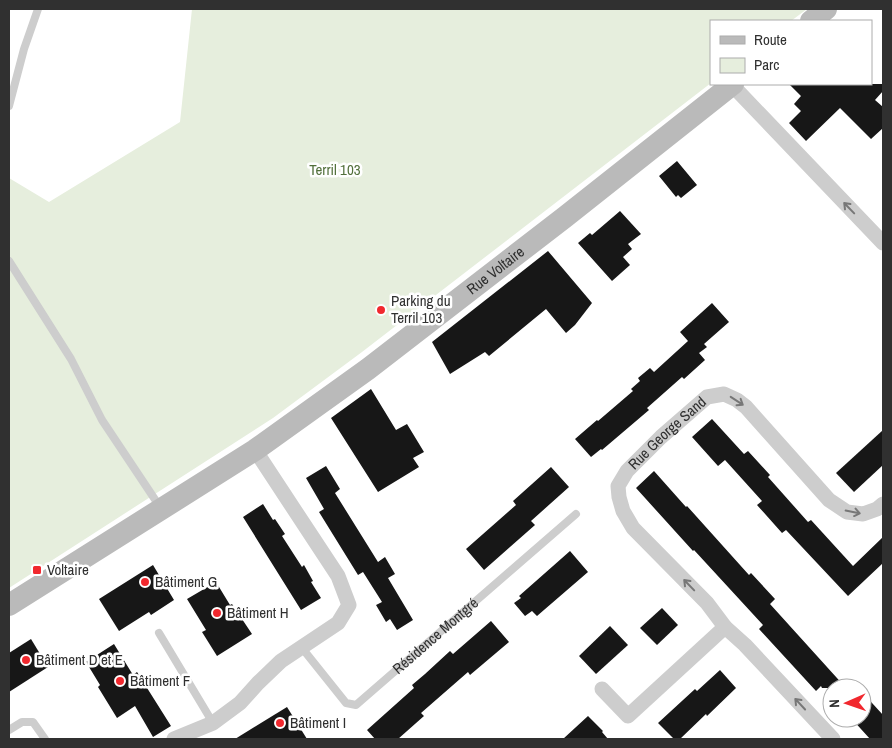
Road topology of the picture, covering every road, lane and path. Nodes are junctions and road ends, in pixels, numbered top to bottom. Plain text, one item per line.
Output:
1 (38, 9) edge
2 (826, 9) edge
3 (811, 20) edge
4 (731, 85) edge
5 (733, 85) edge
6 (9, 106) edge
7 (883, 243) edge
8 (9, 261) edge
9 (254, 450) junction
10 (883, 504) edge
11 (161, 509) junction
12 (576, 514) dead end
13 (9, 605) edge
14 (725, 627) junction
15 (159, 633) dead end
16 (302, 648) junction
17 (602, 689) dead end
18 (213, 723) junction
19 (9, 730) edge
20 (45, 739) edge
21 (174, 739) edge
22 (834, 739) edge

1 - 6 lane
2 - 3 street
4 - 9 street, Rue Voltaire
7 -> 5 street
8 - 11 lane
9 - 11 street, Rue Voltaire
9 - 16 street
14 -> 10 street, Rue George Sand
11 - 13 street, Rue Voltaire
12 - 16 lane, Résidence Montgré
14 - 17 street
22 -> 14 street, Rue George Sand
15 - 18 lane
16 - 18 street
18 - 21 street
19 - 20 lane

